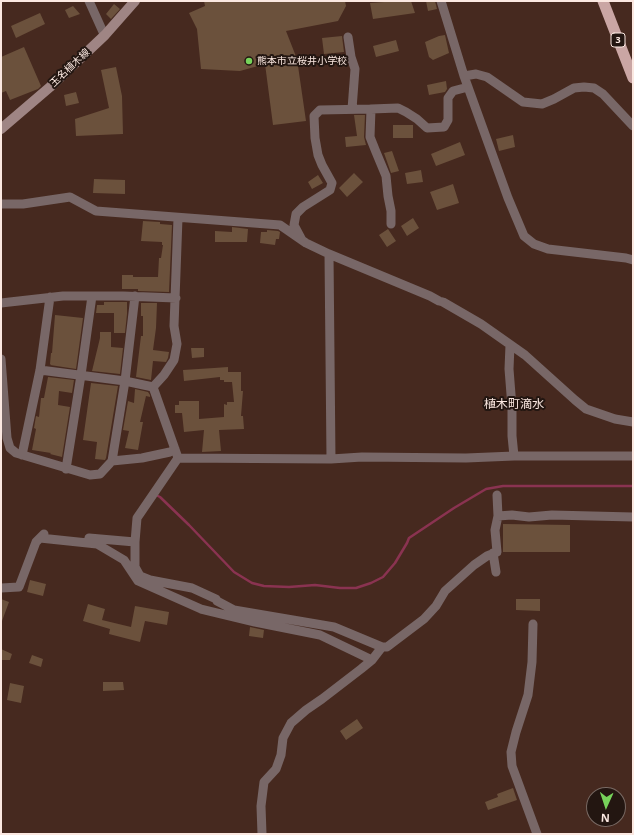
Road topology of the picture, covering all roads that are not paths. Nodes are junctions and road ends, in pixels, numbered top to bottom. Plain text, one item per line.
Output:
1 (89, 1) edge
2 (135, 1) edge
3 (441, 1) edge
4 (603, 1) edge
5 (105, 35) junction
6 (348, 37) dead end
7 (464, 76) junction
8 (633, 78) edge
9 (468, 86) junction
10 (371, 108) junction
11 (352, 109) junction
12 (633, 126) edge
13 (1, 129) edge
14 (1, 204) edge
15 (178, 218) junction
16 (391, 224) dead end
17 (302, 240) junction
18 (329, 254) junction
19 (633, 260) edge
20 (92, 296) junction
21 (135, 296) junction
22 (50, 297) junction
23 (176, 298) junction
24 (1, 303) edge
25 (510, 345) junction
26 (1, 360) edge
27 (40, 370) junction
28 (82, 375) junction
29 (125, 382) junction
30 (153, 387) junction
31 (633, 422) edge
32 (22, 454) junction
33 (176, 454) junction
34 (514, 456) junction
35 (633, 456) edge
36 (331, 458) junction
37 (112, 461) junction
38 (66, 468) junction
39 (497, 495) dead end
40 (498, 516) junction
41 (633, 517) edge
42 (40, 538) junction
43 (135, 542) junction
44 (493, 553) junction
45 (496, 572) dead end
46 (1, 588) edge
47 (533, 624) dead end
48 (382, 648) junction
49 (372, 660) junction
50 (262, 834) edge
51 (537, 834) edge

1 - 5 street
2 - 5 main road, 玉名植木線
3 - 7 street
4 - 8 highway, 3
5 - 13 main road, 玉名植木線
6 - 11 street
7 - 9 street
7 - 12 street
9 - 10 street
9 - 19 street
10 - 11 street
10 - 16 street
11 - 17 street
14 - 15 street
15 - 17 street
15 - 23 street
17 - 18 street
18 - 25 street
18 - 36 street
20 - 21 street
20 - 22 street
20 - 28 street
21 - 23 street
21 - 29 street
22 - 24 street
22 - 27 street
23 - 30 street
25 - 31 street
25 - 34 street
26 - 32 street
27 - 28 street
27 - 32 street
28 - 29 street
28 - 38 street
29 - 30 street
29 - 37 street
30 - 33 street
32 - 38 street
33 - 36 street
33 - 37 street
33 - 43 street
34 - 35 street
34 - 36 street
37 - 38 street
39 - 40 street
40 - 41 street
40 - 44 street
42 - 43 street
42 - 46 street
42 - 49 street
43 - 48 street
44 - 45 street
44 - 48 street
47 - 51 street
48 - 49 street
49 - 50 street

